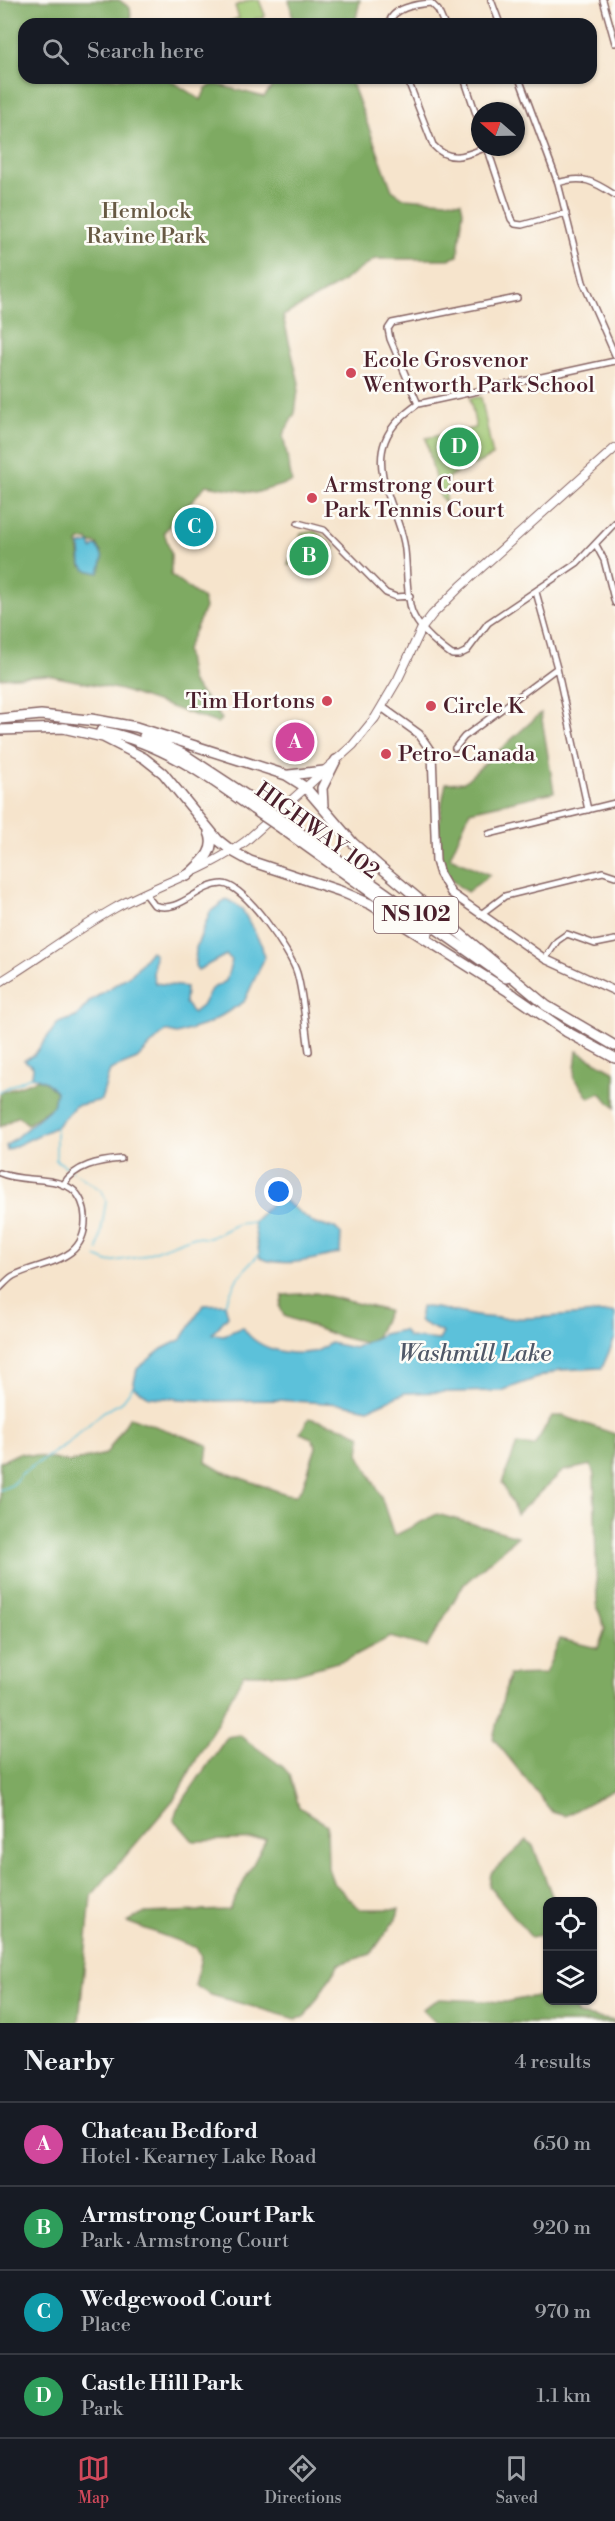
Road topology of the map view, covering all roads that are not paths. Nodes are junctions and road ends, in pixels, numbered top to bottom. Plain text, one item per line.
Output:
1 (491, 0) edge
2 (603, 0) edge
3 (392, 18) edge
4 (441, 18) edge
5 (498, 18) edge
6 (615, 43) edge
7 (409, 84) edge
8 (466, 84) edge
9 (521, 84) edge
10 (472, 102) edge
11 (471, 154) edge
12 (490, 156) edge
13 (558, 183) junction
14 (615, 195) edge
15 (566, 213) junction
16 (517, 298) dead end
17 (615, 355) edge
18 (615, 361) edge
19 (418, 404) junction
20 (615, 448) edge
21 (298, 523) dead end
22 (615, 523) edge
23 (596, 545) junction
24 (536, 592) junction
25 (410, 596) junction
26 (615, 603) edge
27 (422, 628) junction
28 (557, 668) junction
29 (383, 708) junction
30 (0, 719) edge
31 (91, 719) junction
32 (63, 728) junction
33 (0, 730) edge
34 (455, 748) dead end
35 (336, 760) junction
36 (324, 771) junction
37 (286, 775) junction
38 (306, 787) junction
39 (615, 803) edge
40 (256, 806) junction
41 (323, 806) junction
42 (588, 810) junction
43 (205, 825) junction
44 (283, 825) junction
45 (489, 834) dead end
46 (232, 851) junction
47 (187, 876) junction
48 (615, 876) edge
49 (145, 893) junction
50 (481, 914) junction
51 (615, 940) edge
52 (545, 959) junction
53 (0, 982) edge
54 (615, 992) edge
55 (514, 995) junction
56 (548, 1007) junction
57 (615, 1047) edge
58 (309, 1051) dead end
59 (615, 1058) edge
60 (121, 1159) dead end
61 (0, 1173) edge
62 (63, 1185) junction
63 (0, 1288) edge

1 - 5 street
2 - 6 street
3 - 4 street
7 - 11 street
8 - 10 street
9 - 13 street
12 - 15 street
13 - 14 street
13 - 15 street
15 - 17 street
16 - 19 street
18 - 19 street
19 - 25 street
20 - 27 main road
21 - 25 street
22 - 23 street
23 - 24 street
23 - 26 street
24 - 27 street
24 - 28 street
25 - 27 street
27 - 29 main road
28 - 34 street
28 - 42 street
29 - 35 main road
29 - 50 street
30 - 31 highway, HIGHWAY 102 / NS 102
31 - 37 highway
31 - 40 highway, HIGHWAY 102 / NS 102
32 - 33 highway, HIGHWAY 102 / NS 102
32 - 40 highway, HIGHWAY 102 / NS 102
32 - 43 highway
35 - 36 main road
35 - 41 highway
36 - 37 highway
36 - 38 main road
37 - 38 highway
38 - 41 highway
38 - 46 main road
39 - 42 street
40 - 44 highway, HIGHWAY 102 / NS 102, bridge
41 - 56 highway
42 - 45 street
43 - 46 highway
43 - 47 highway
44 - 55 highway, HIGHWAY 102 / NS 102
44 - 56 highway, HIGHWAY 102 / NS 102
46 - 47 main road
46 - 55 highway
47 - 49 main road
48 - 50 street
49 - 53 main road
49 - 58 street
50 - 52 street
51 - 52 street
52 - 54 street
55 - 59 highway, HIGHWAY 102 / NS 102
56 - 57 highway, HIGHWAY 102 / NS 102
60 - 62 street
61 - 62 street
62 - 63 street

